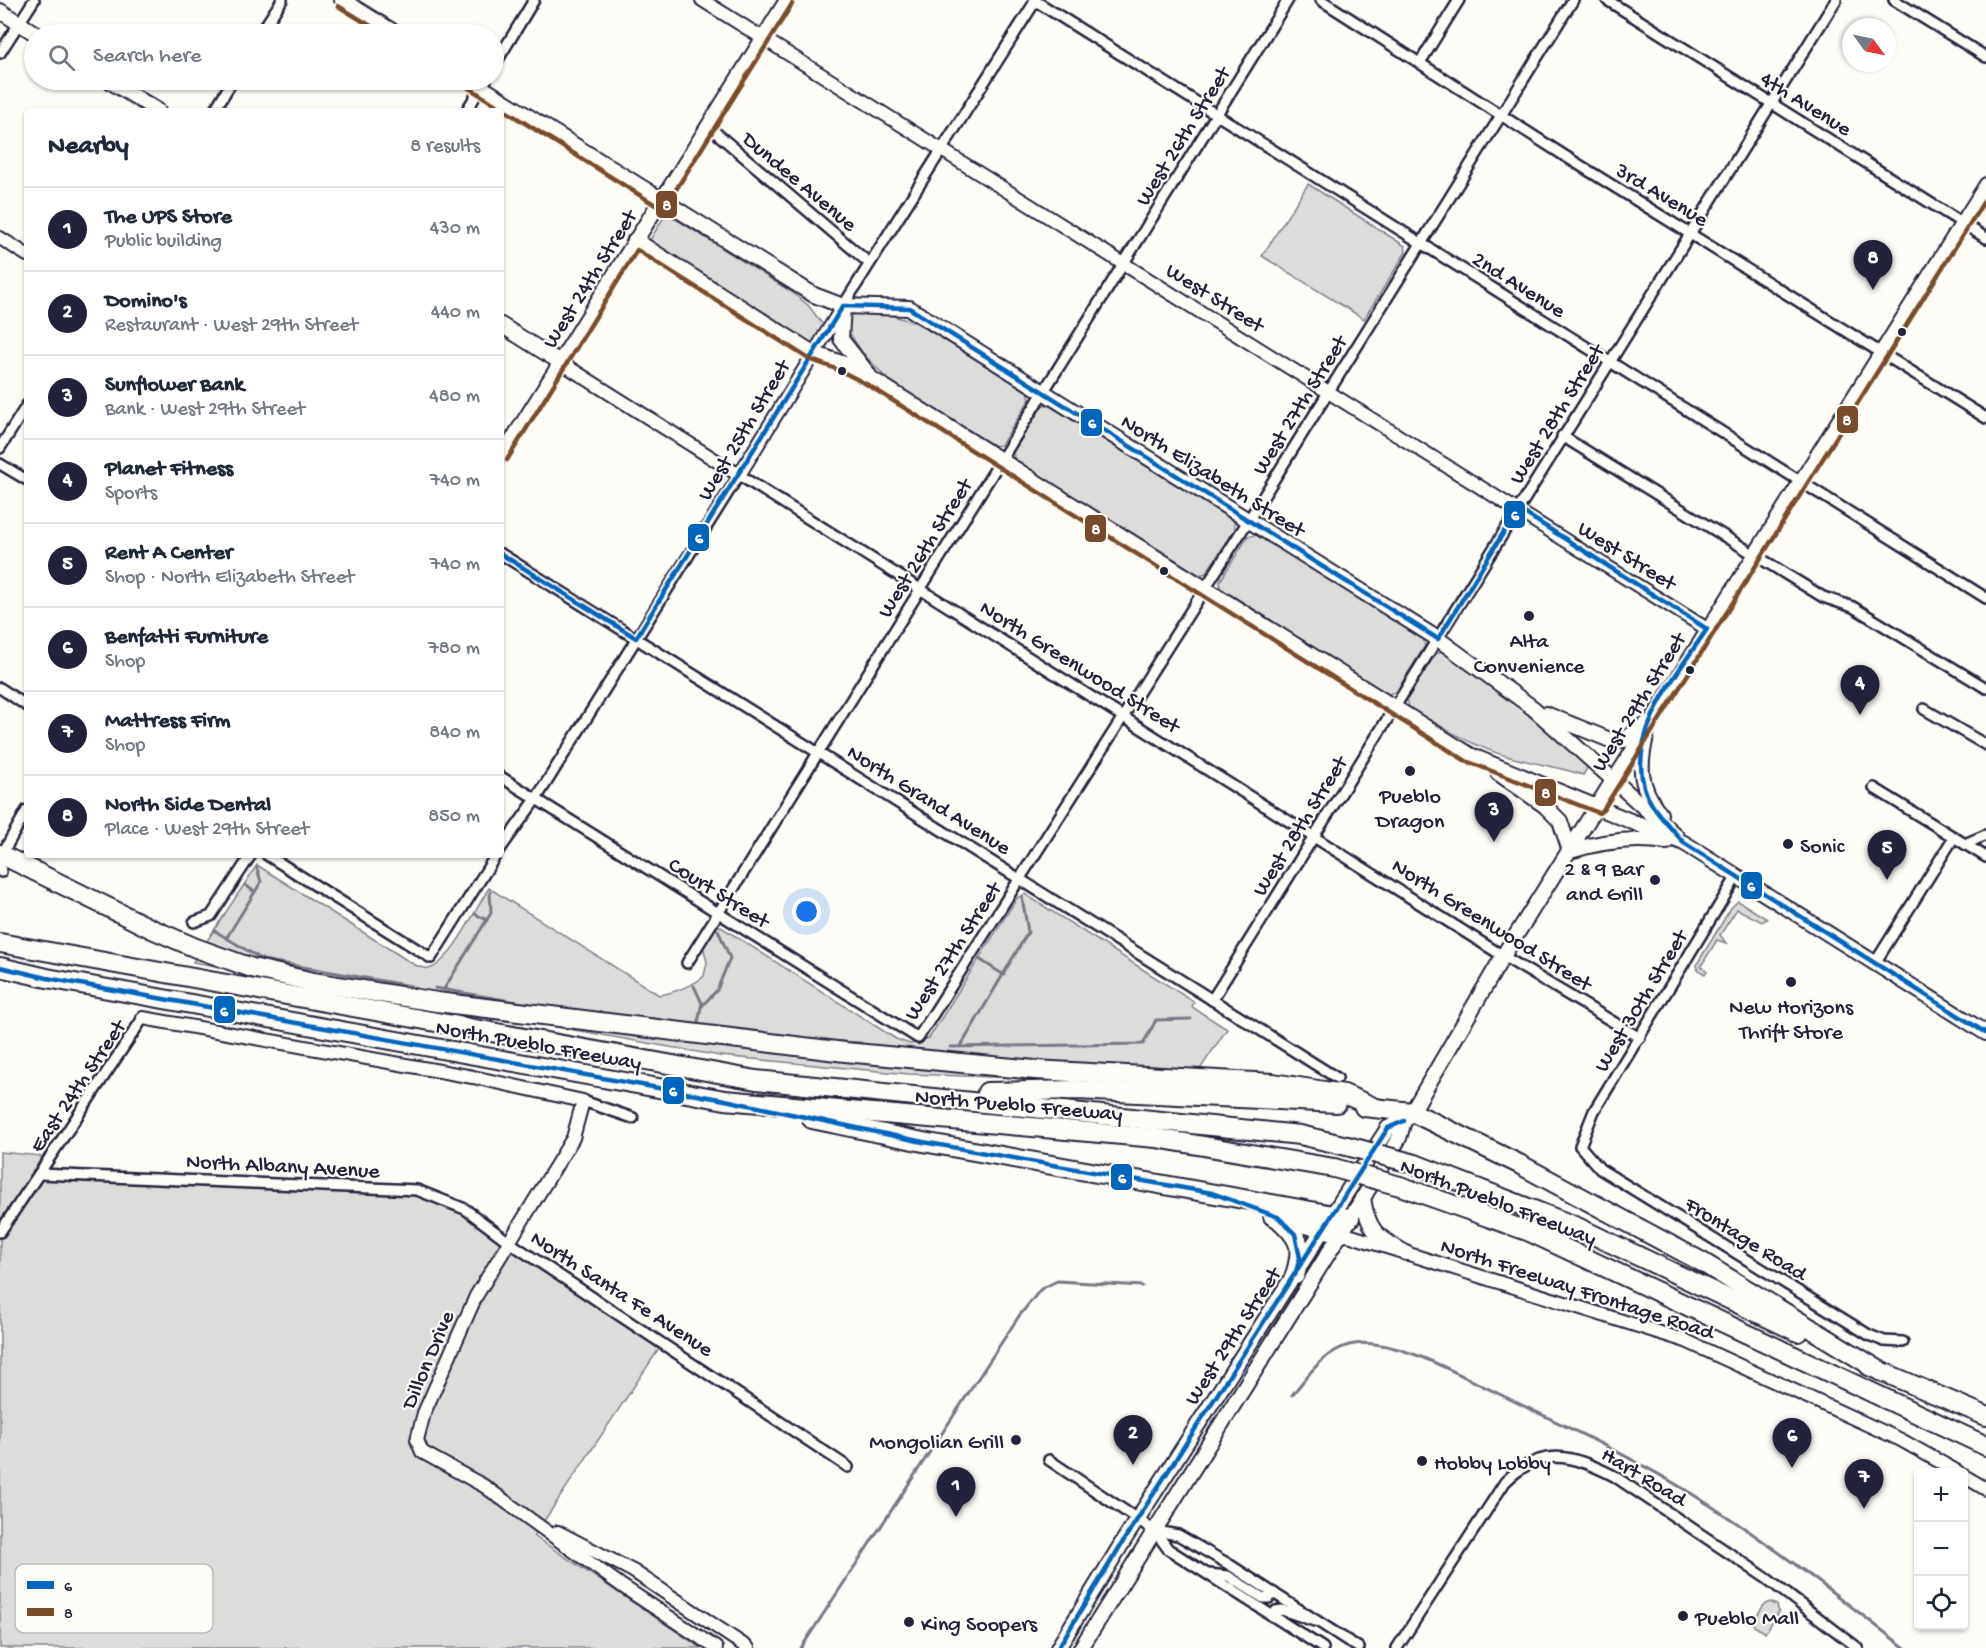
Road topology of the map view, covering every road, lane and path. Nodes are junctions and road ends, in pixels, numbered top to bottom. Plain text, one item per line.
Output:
1 (34, 0) edge
2 (282, 0) edge
3 (342, 0) edge
4 (534, 0) edge
5 (702, 0) edge
6 (786, 0) edge
7 (1035, 0) edge
8 (1288, 0) edge
9 (1321, 0) edge
10 (1459, 0) edge
11 (1573, 0) edge
12 (1607, 0) edge
13 (1836, 0) edge
14 (1894, 0) edge
15 (0, 11) edge
16 (19, 24) junction
17 (267, 24) edge
18 (381, 24) edge
19 (24, 27) edge
20 (762, 39) junction
21 (504, 50) edge
22 (0, 53) edge
23 (1986, 57) edge
24 (1421, 61) junction
25 (124, 90) edge
26 (227, 90) edge
27 (475, 90) edge
28 (491, 90) edge
29 (1773, 104) junction
30 (153, 108) edge
31 (216, 108) edge
32 (467, 108) edge
33 (1216, 114) junction
34 (1502, 114) junction
35 (708, 126) junction
36 (942, 149) junction
37 (1986, 184) edge
38 (661, 200) junction
39 (1962, 223) junction
40 (1691, 232) junction
41 (0, 238) edge
42 (1986, 238) edge
43 (635, 240) junction
44 (1420, 244) junction
45 (24, 253) edge
46 (869, 263) junction
47 (1124, 263) junction
48 (843, 306) junction
49 (504, 327) edge
50 (1880, 351) junction
51 (813, 353) junction
52 (560, 362) junction
53 (1609, 363) junction
54 (872, 379) junction
55 (1042, 391) junction
56 (1329, 391) junction
57 (24, 410) edge
58 (1986, 417) edge
59 (1562, 436) junction
60 (0, 448) edge
61 (504, 451) edge
62 (1000, 460) junction
63 (0, 464) edge
64 (739, 475) junction
65 (24, 478) edge
66 (1800, 481) junction
67 (1518, 509) junction
68 (1248, 521) junction
69 (1754, 554) junction
70 (504, 556) edge
71 (919, 588) junction
72 (1204, 588) junction
73 (1986, 598) edge
74 (1707, 629) junction
75 (636, 638) junction
76 (1438, 639) junction
77 (1984, 683) edge
78 (0, 688) edge
79 (24, 704) edge
80 (1394, 708) junction
81 (1533, 708) junction
82 (1924, 709) dead end
83 (1123, 716) junction
84 (1649, 722) junction
85 (1986, 745) edge
86 (818, 752) junction
87 (1477, 759) junction
88 (504, 779) edge
89 (1614, 779) junction
90 (1874, 788) dead end
91 (536, 799) junction
92 (1597, 806) junction
93 (24, 816) edge
94 (1986, 835) edge
95 (1314, 836) junction
96 (1954, 837) junction
97 (1684, 843) junction
98 (504, 844) edge
99 (1965, 844) junction
100 (1570, 851) junction
101 (1986, 856) edge
102 (248, 858) edge
103 (272, 858) edge
104 (494, 858) edge
105 (1, 861) edge
106 (1737, 876) junction
107 (1020, 879) junction
108 (718, 913) junction
109 (194, 922) dead end
110 (0, 943) edge
111 (1503, 956) junction
112 (687, 963) dead end
113 (1875, 963) junction
114 (0, 967) edge
115 (1212, 1000) junction
116 (143, 1018) joint
117 (1986, 1033) edge
118 (918, 1038) joint
119 (1640, 1038) junction
120 (1337, 1078) dead end
121 (906, 1093) junction
122 (583, 1101) junction
123 (725, 1101) junction
124 (1376, 1108) junction
125 (1408, 1116) junction
126 (633, 1118) dead end
127 (1580, 1146) joint
128 (40, 1174) junction
129 (1212, 1193) junction
130 (1363, 1198) junction
131 (1278, 1217) junction
132 (1337, 1223) junction
133 (0, 1232) edge
134 (509, 1242) junction
135 (1406, 1253) junction
136 (1295, 1275) junction
137 (1903, 1342) dead end
138 (1880, 1371) junction
139 (1986, 1416) edge
140 (1927, 1421) junction
141 (1986, 1446) edge
142 (1986, 1452) edge
143 (1049, 1460) dead end
144 (848, 1467) dead end
145 (1949, 1468) edge
146 (1968, 1478) edge
147 (1986, 1489) edge
148 (525, 1515) junction
149 (1138, 1519) junction
150 (1155, 1531) junction
151 (1206, 1573) junction
152 (1274, 1593) junction
153 (1272, 1616) junction
154 (1319, 1622) junction
155 (716, 1648) edge
156 (747, 1648) edge
157 (1059, 1648) edge
158 (1081, 1648) edge
159 (1323, 1648) edge
160 (1359, 1648) edge
161 (1396, 1648) edge
162 (1858, 1648) edge

1 - 16 street
2 - 17 street
3 - 18 main road
4 - 21 street
5 - 20 street, West Street
6 - 20 street, West 24th Street
7 - 33 street, 2nd Avenue
7 - 36 street, West 25th Street
8 - 33 street, West 26th Street
9 - 24 street, 3rd Avenue
10 - 24 street
11 - 34 street, West 27th Street
12 - 29 street, 4th Avenue
13 - 29 street, West 28th Street
14 - 23 street
15 - 16 main road
16 - 19 main road
16 - 22 street
20 - 35 street, West 24th Street
20 - 36 street, West Street
24 - 34 street, 3rd Avenue
25 - 30 main road
26 - 31 street
27 - 32 street
28 - 38 main road, North Elizabeth Street
29 - 39 street, 4th Avenue
29 - 40 street, West 28th Street
33 - 44 street, 2nd Avenue
33 - 47 street, West 26th Street
34 - 40 street, 3rd Avenue
34 - 44 street, West 27th Street
35 - 38 street, West 24th Street
35 - 46 street, Dundee Avenue
36 - 46 street, West 25th Street
36 - 47 street, West Street
37 - 39 street, West 29th Street
38 - 43 main road, West 24th Street
38 - 48 main road, North Elizabeth Street
39 - 42 street, 4th Avenue
39 - 50 street, West 29th Street
40 - 50 street, 3rd Avenue
40 - 53 street, West 28th Street
41 - 45 street
43 - 51 main road, North Elizabeth Street
43 - 52 main road, West 24th Street
44 - 53 street, 2nd Avenue
44 - 56 street, West 27th Street
46 - 48 street, West 25th Street
47 - 55 street, West 26th Street
47 - 56 street, West Street
48 - 51 street, West 25th Street
48 - 54 main road
48 - 55 main road, North Elizabeth Street
49 - 52 main road, North Greenwood Street
50 - 58 street, 3rd Avenue
50 - 66 street, West 29th Street
51 - 54 main road, North Elizabeth Street
51 - 64 street, West 25th Street
52 - 61 street, West 24th Street
52 - 64 street, North Greenwood Street
53 - 59 street, West 28th Street
53 - 66 street, 2nd Avenue
54 - 62 main road, North Elizabeth Street
55 - 62 street, West 26th Street
55 - 68 main road, North Elizabeth Street
56 - 67 street, West Street
56 - 68 street, West 27th Street
57 - 60 street
59 - 67 street, West 28th Street
59 - 69 street
62 - 71 street, West 26th Street
62 - 72 main road, North Elizabeth Street
63 - 65 street
64 - 71 street, North Greenwood Street
64 - 75 street, West 25th Street
66 - 69 street, West 29th Street
66 - 73 street, 2nd Avenue
67 - 74 street, West Street
67 - 76 street, West 28th Street
68 - 72 street, West 27th Street
68 - 76 main road, North Elizabeth Street
69 - 74 street, West 29th Street
69 - 77 street
70 - 75 street, North Grand Avenue
71 - 83 street, North Greenwood Street
71 - 86 street, West 26th Street
72 - 80 main road, North Elizabeth Street
72 - 83 street, West 27th Street
74 - 84 street, West 29th Street
75 - 86 street, North Grand Avenue
75 - 91 street, West 25th Street
76 - 80 street, West 28th Street
76 - 81 main road, North Elizabeth Street
78 - 79 street
80 - 87 main road, North Elizabeth Street
80 - 95 street, West 28th Street
81 - 84 main road
81 - 89 main road, North Elizabeth Street
82 - 85 street
83 - 95 street, North Greenwood Street
83 - 107 street, West 27th Street
84 - 89 street, West 29th Street
84 - 97 main road
86 - 107 street, North Grand Avenue
86 - 108 street, West 26th Street
87 - 92 main road, North Elizabeth Street
87 - 100 main road
88 - 91 street, Court Street
89 - 92 main road, West 29th Street
89 - 97 main road, North Elizabeth Street
90 - 96 street
91 - 98 street, West 25th Street
91 - 108 street, Court Street
92 - 97 main road, North Elizabeth Street
92 - 100 main road, West 29th Street
93 - 105 street
94 - 99 street
95 - 111 street, North Greenwood Street
95 - 115 street, West 28th Street
96 - 99 street
96 - 113 street
97 - 100 main road
97 - 106 main road, North Elizabeth Street
99 - 101 street
100 - 111 main road, West 29th Street
102 - 109 street
103 - 104 street
105 - 124 highway
106 - 113 main road, North Elizabeth Street
106 - 119 street, West 30th Street
107 - 115 street, North Grand Avenue
107 - 118 street, West 27th Street
108 - 112 street, West 26th Street
108 - 118 street, Court Street
110 - 121 highway, North Pueblo Freeway
111 - 119 street, North Greenwood Street
111 - 125 main road, West 29th Street
113 - 117 main road, North Elizabeth Street
114 - 123 highway, North Pueblo Freeway
115 - 120 street, North Grand Avenue
116 - 122 street
116 - 128 street, East 24th Street
119 - 127 street, West 30th Street
121 - 124 highway
121 - 138 highway, North Pueblo Freeway, bridge
122 - 126 street
122 - 134 street, North Santa Fe Avenue
123 - 129 highway
123 - 140 highway, North Pueblo Freeway, bridge
124 - 125 highway
125 - 130 main road, West 29th Street
125 - 132 main road, West 29th Street
125 - 138 highway
127 - 137 street, Frontage Road
128 - 133 street, East 24th Street
128 - 134 street, North Albany Avenue
129 - 131 highway
129 - 132 highway
130 - 132 main road, West 29th Street
130 - 135 main road
131 - 132 highway
131 - 136 highway
132 - 135 street, North Freeway Frontage Road
132 - 136 main road, West 29th Street
132 - 150 main road
134 - 144 street, North Santa Fe Avenue
134 - 148 street, Dillon Drive
135 - 145 street, North Freeway Frontage Road
136 - 149 main road, West 29th Street
138 - 139 highway, North Pueblo Freeway
140 - 141 highway, North Pueblo Freeway
140 - 142 highway
143 - 149 street
146 - 147 street
148 - 155 street, Dillon Drive
148 - 156 street, Dillon Drive
149 - 150 street
149 - 157 main road, West 29th Street
150 - 151 street
150 - 152 street
150 - 158 main road
151 - 152 street
151 - 153 street
152 - 154 street
153 - 154 street
153 - 159 street
154 - 160 street
161 - 162 street, Hart Road

